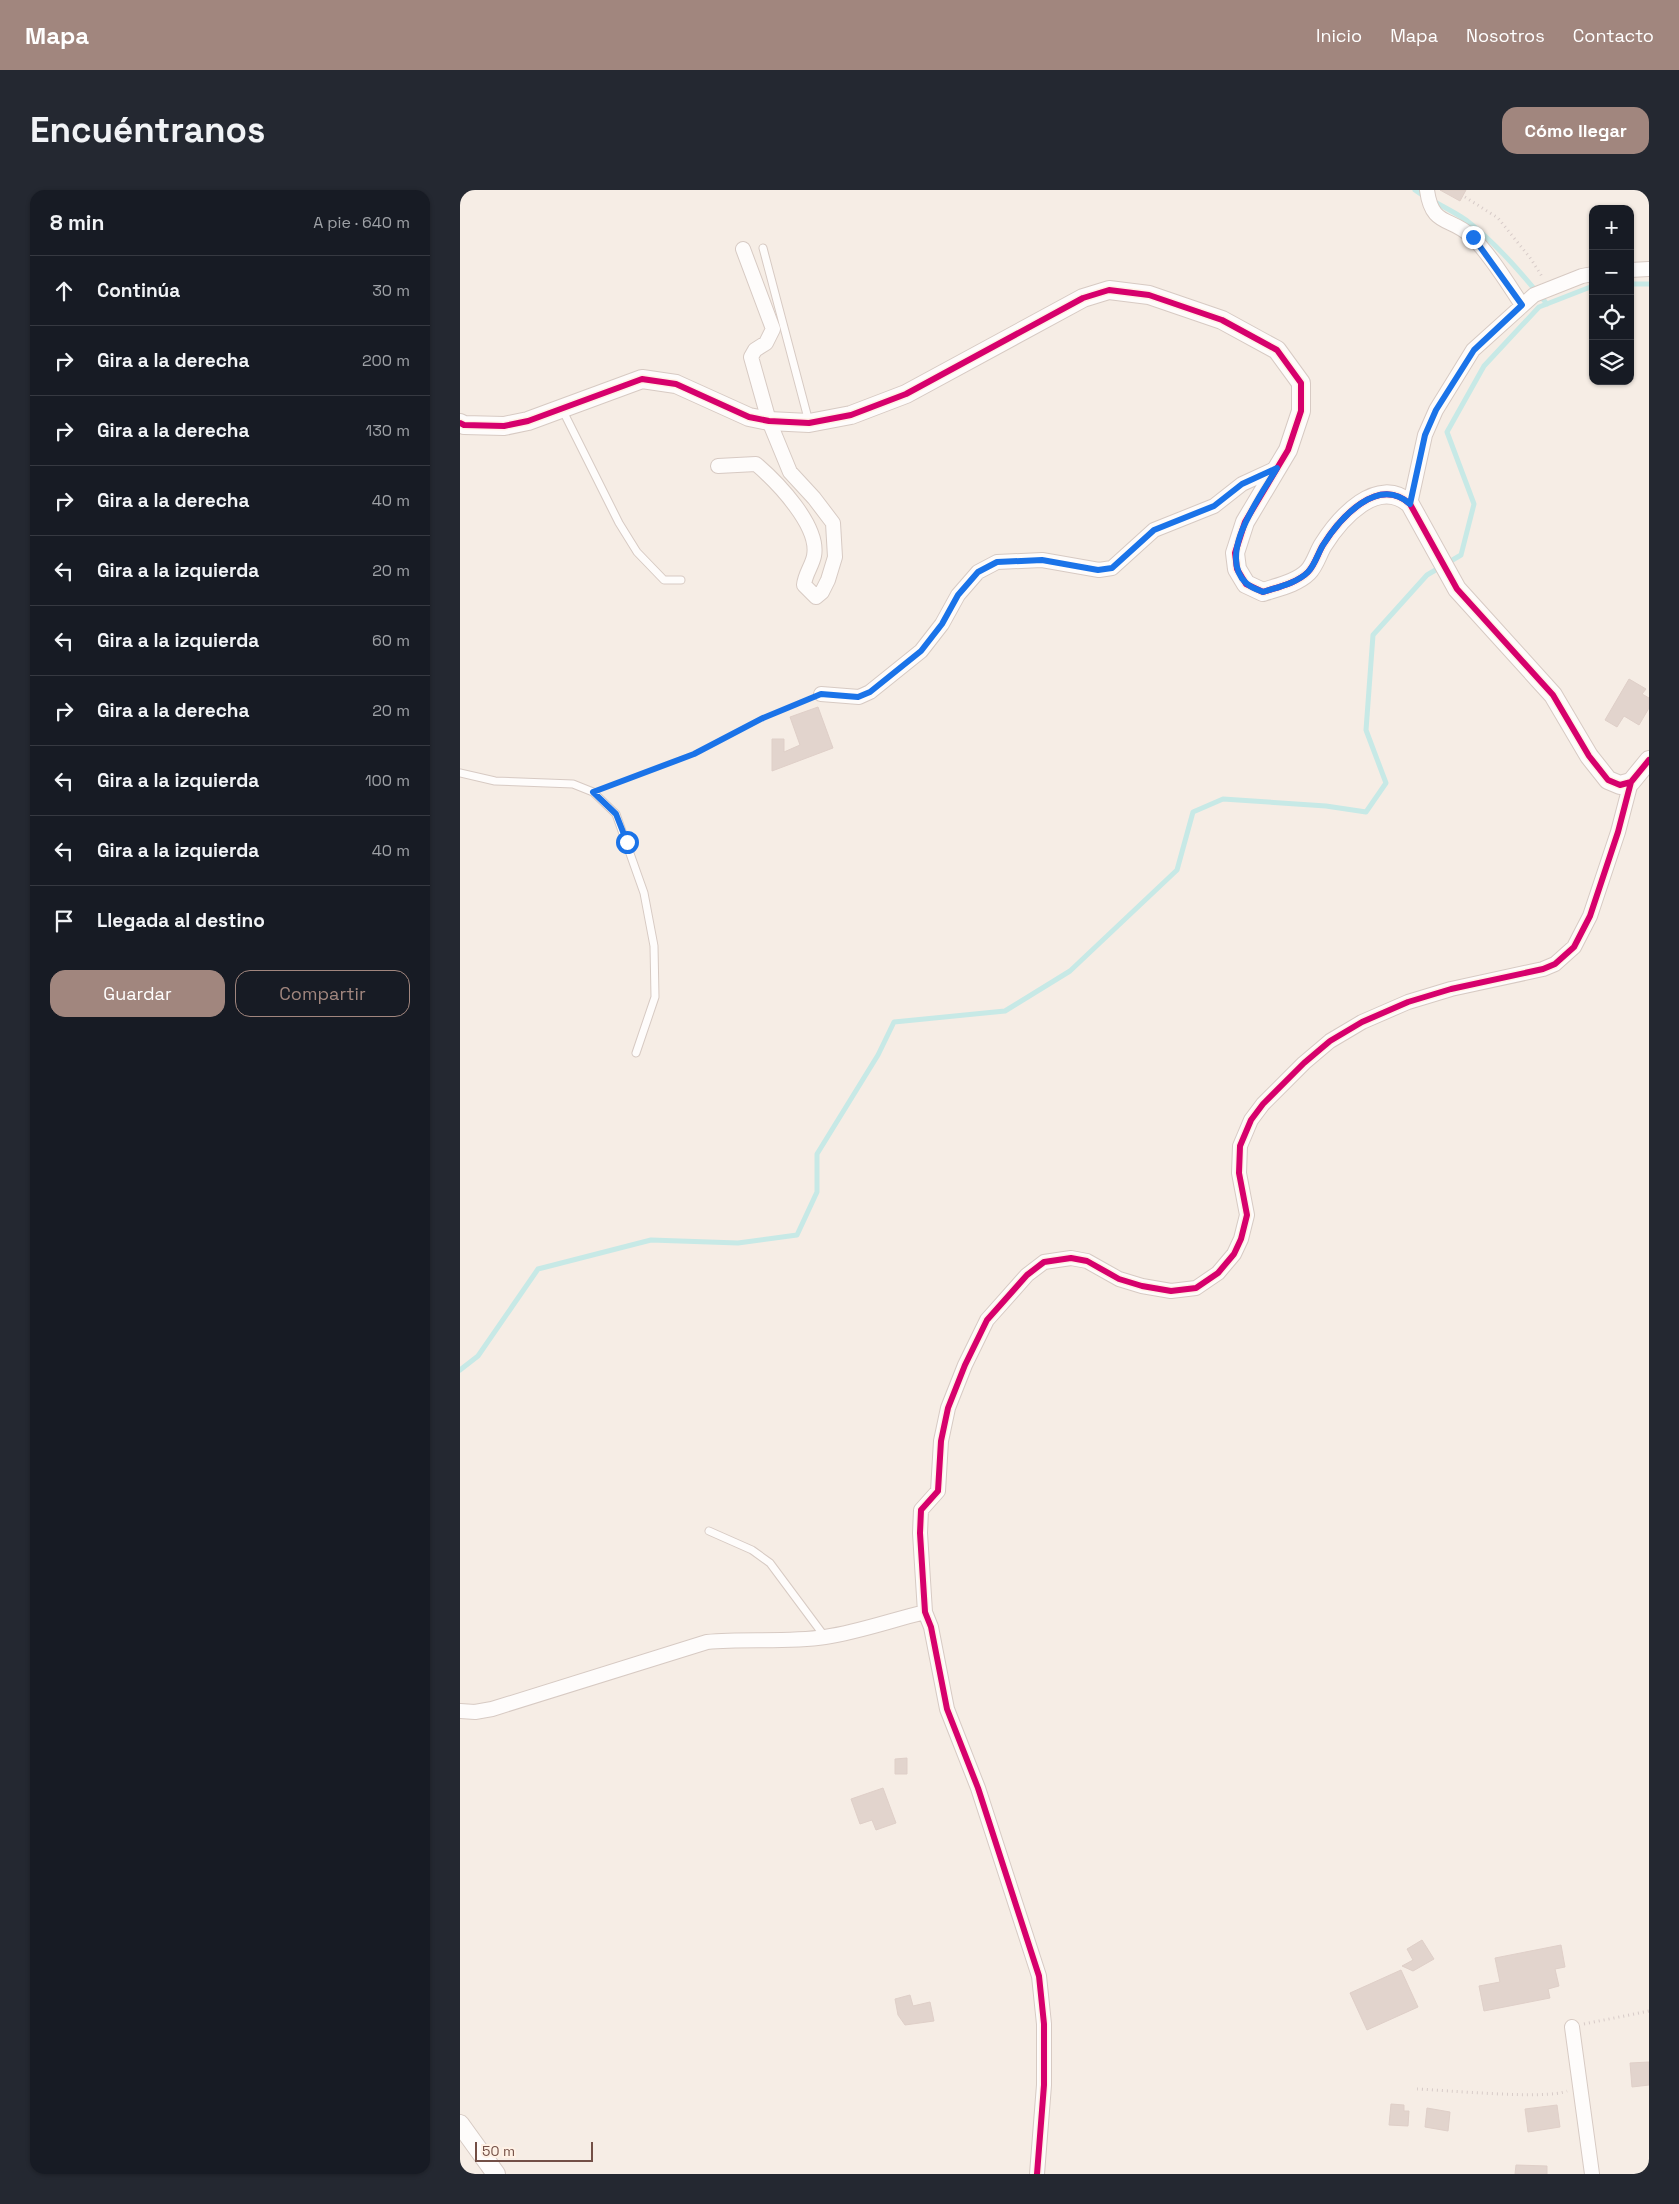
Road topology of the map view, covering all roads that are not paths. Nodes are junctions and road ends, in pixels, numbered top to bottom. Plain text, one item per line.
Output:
1 (1428, 196) edge
2 (763, 248) dead end
3 (743, 249) dead end
4 (1649, 269) edge
5 (1634, 270) edge
6 (1589, 275) edge
7 (1522, 305) junction
8 (562, 409) junction
9 (769, 421) junction
10 (809, 422) junction
11 (460, 423) edge
12 (718, 466) dead end
13 (1277, 468) junction
14 (1410, 504) junction
15 (681, 580) dead end
16 (821, 694) road end
17 (1649, 760) edge
18 (460, 773) edge
19 (1631, 782) junction
20 (636, 1053) dead end
21 (709, 1531) dead end
22 (925, 1612) junction
23 (825, 1637) junction
24 (460, 1711) edge
25 (1572, 2027) road end
26 (460, 2124) edge
27 (496, 2174) edge
28 (1037, 2174) edge
29 (1592, 2174) edge

1 - 7 street
2 - 10 lane
3 - 9 street
4 - 5 street
6 - 7 street
7 - 14 street
8 - 9 street
8 - 11 street
8 - 15 lane
9 - 10 street
9 - 12 street
10 - 13 street
13 - 14 street
13 - 16 street
14 - 19 street
17 - 19 street
18 - 20 lane
19 - 22 street
21 - 23 lane
22 - 23 street
22 - 28 street
23 - 24 street
25 - 29 street
26 - 27 street

